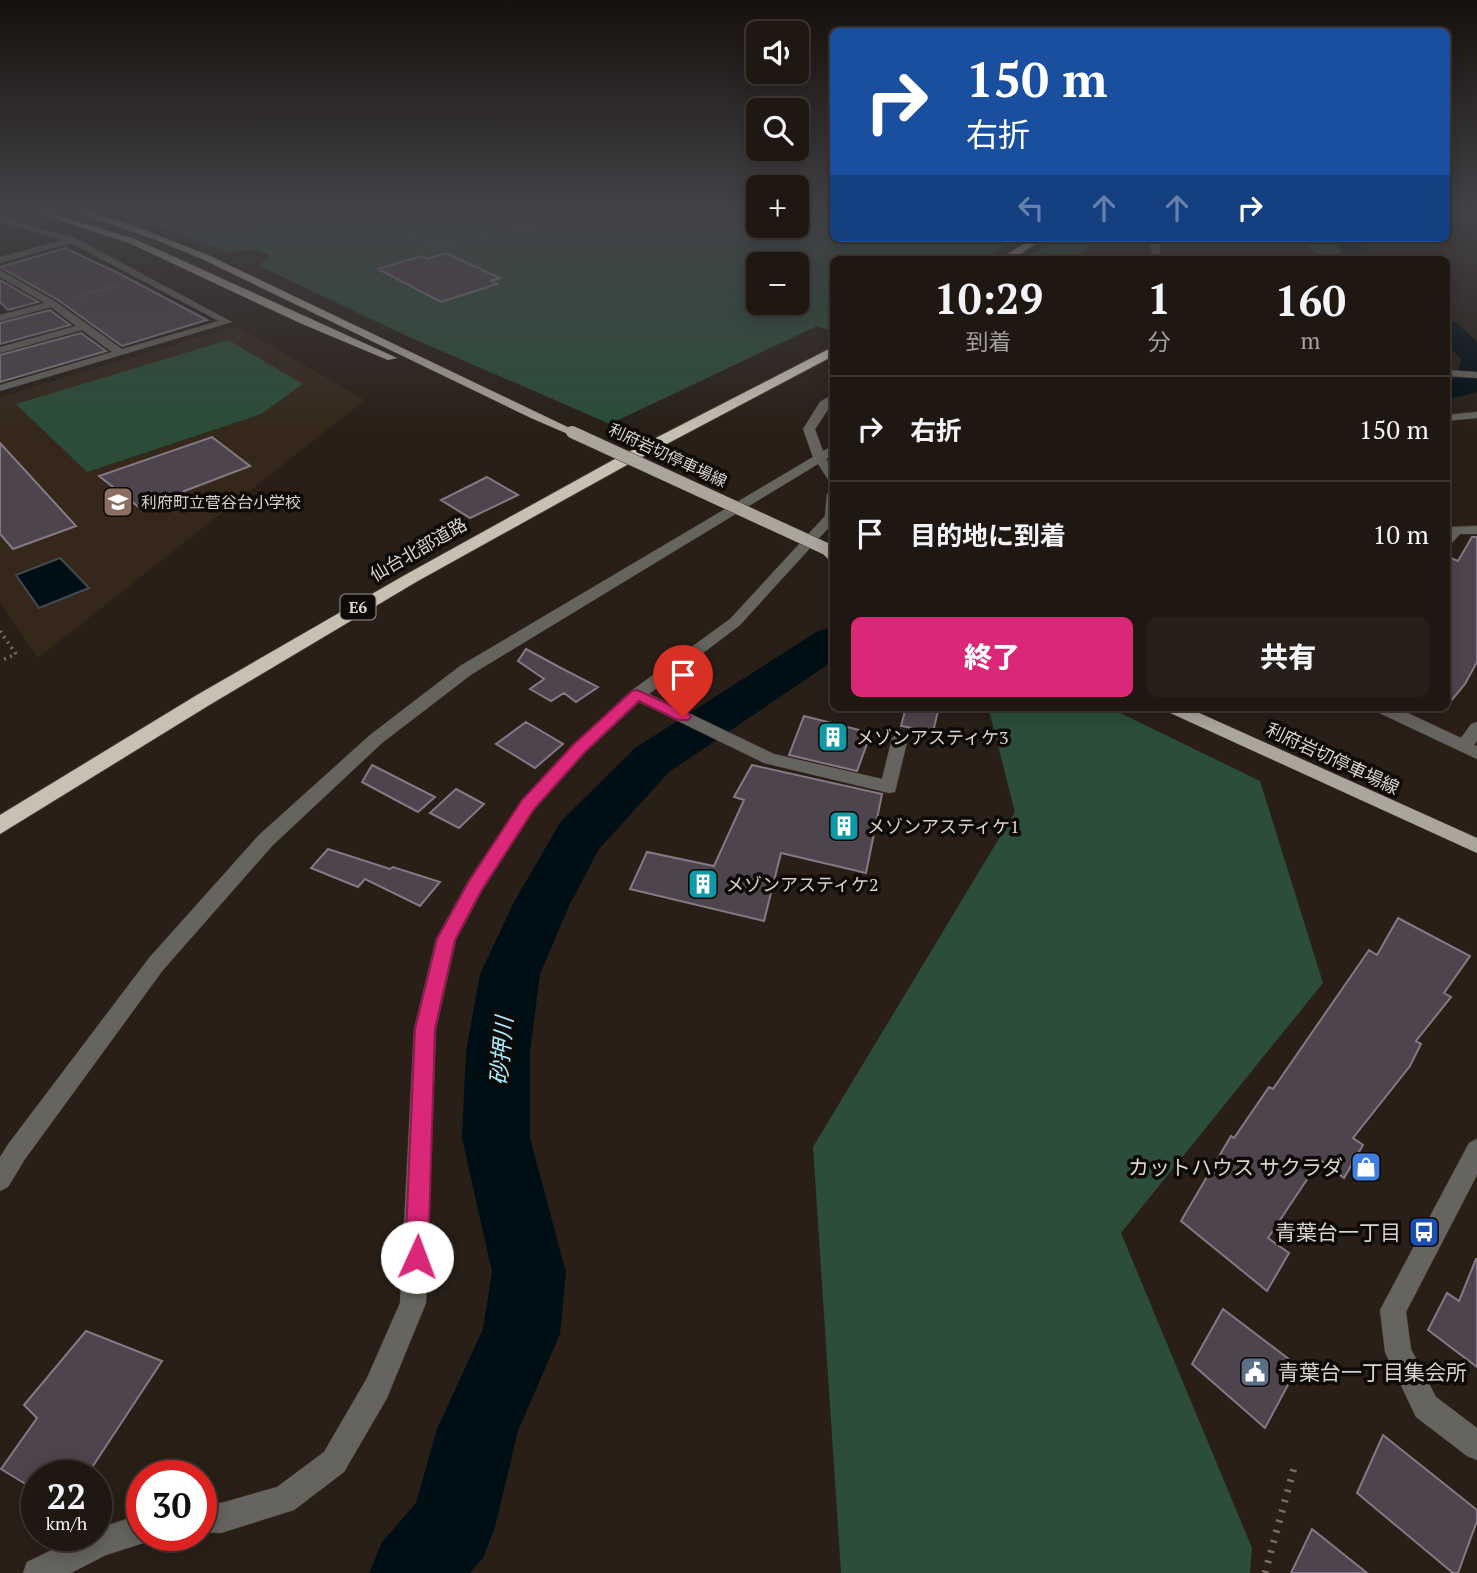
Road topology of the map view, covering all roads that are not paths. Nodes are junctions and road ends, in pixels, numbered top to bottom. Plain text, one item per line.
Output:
1 (17, 284) edge
2 (19, 284) edge
3 (155, 284) edge
4 (225, 284) edge
5 (264, 284) edge
6 (0, 289) edge
7 (53, 304) junction
8 (0, 318) edge
9 (86, 327) junction
10 (0, 351) edge
11 (120, 353) junction
12 (830, 353) edge
13 (1450, 373) edge
14 (1477, 375) edge
15 (0, 388) edge
16 (487, 394) junction
17 (830, 399) edge
18 (1477, 415) edge
19 (1450, 418) edge
20 (826, 453) edge
21 (830, 518) edge
22 (1477, 530) edge
23 (1450, 537) edge
24 (830, 551) edge
25 (637, 695) junction
26 (1181, 711) edge
27 (1389, 711) edge
28 (1477, 728) edge
29 (901, 738) dead end
30 (1471, 750) edge
31 (0, 826) edge
32 (1477, 846) edge
33 (1477, 1151) edge
34 (0, 1179) edge
35 (1477, 1446) edge
36 (217, 1518) edge
37 (126, 1533) edge
38 (38, 1573) edge

1 - 6 street
2 - 7 street
3 - 11 street
4 - 16 main road, 利府岩切停車場線
5 - 16 main road, 利府岩切停車場線
7 - 8 street
7 - 9 street
9 - 10 street
9 - 11 street
11 - 15 street
12 - 31 highway, 仙台北部道路 / E6
13 - 14 street
16 - 24 main road, 利府岩切停車場線, bridge
17 - 20 street
18 - 19 street
20 - 34 street
21 - 25 street
22 - 23 street
25 - 29 street
25 - 36 street
26 - 32 main road, 利府岩切停車場線
27 - 30 street
28 - 30 street
33 - 35 street
37 - 38 street

